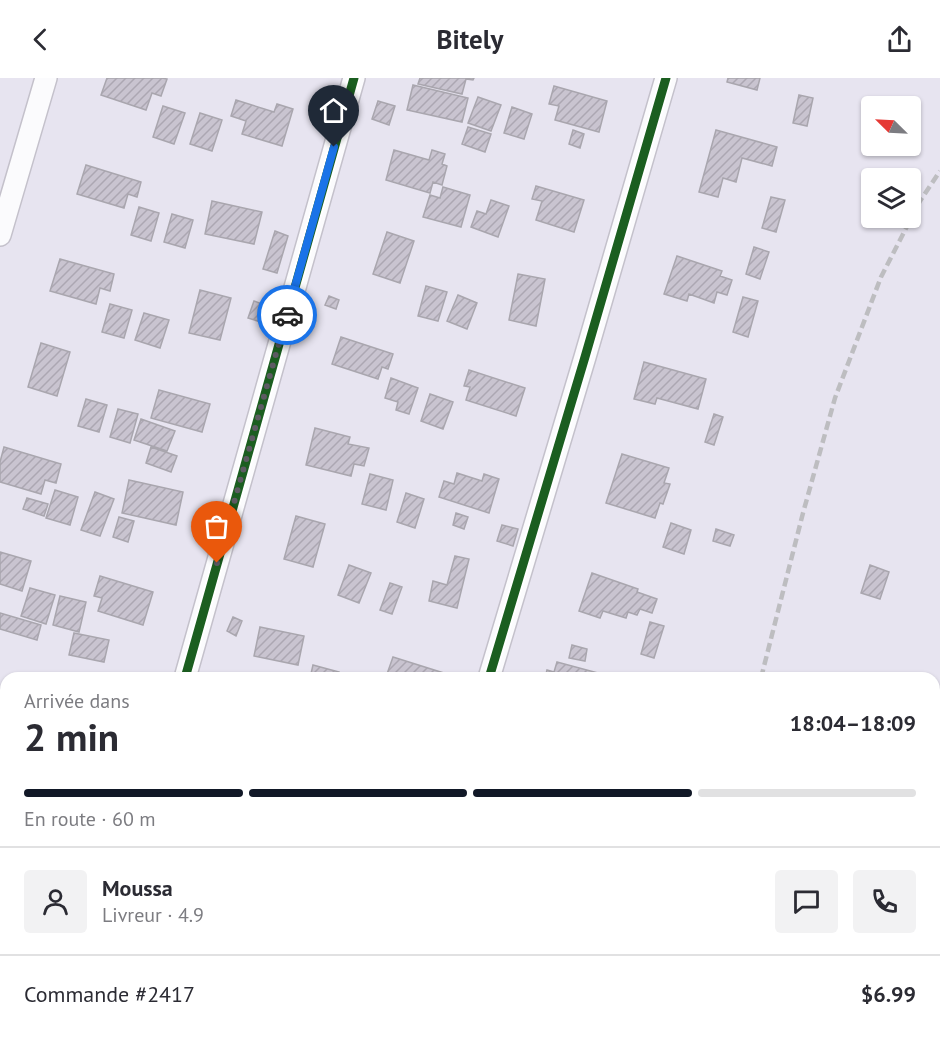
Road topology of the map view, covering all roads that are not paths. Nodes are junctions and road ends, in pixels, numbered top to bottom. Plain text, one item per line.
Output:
1 (46, 78) edge
2 (354, 78) edge
3 (666, 78) edge
4 (0, 235) edge
5 (187, 672) edge
6 (491, 672) edge

1 - 4 street
2 - 5 street
3 - 6 street

